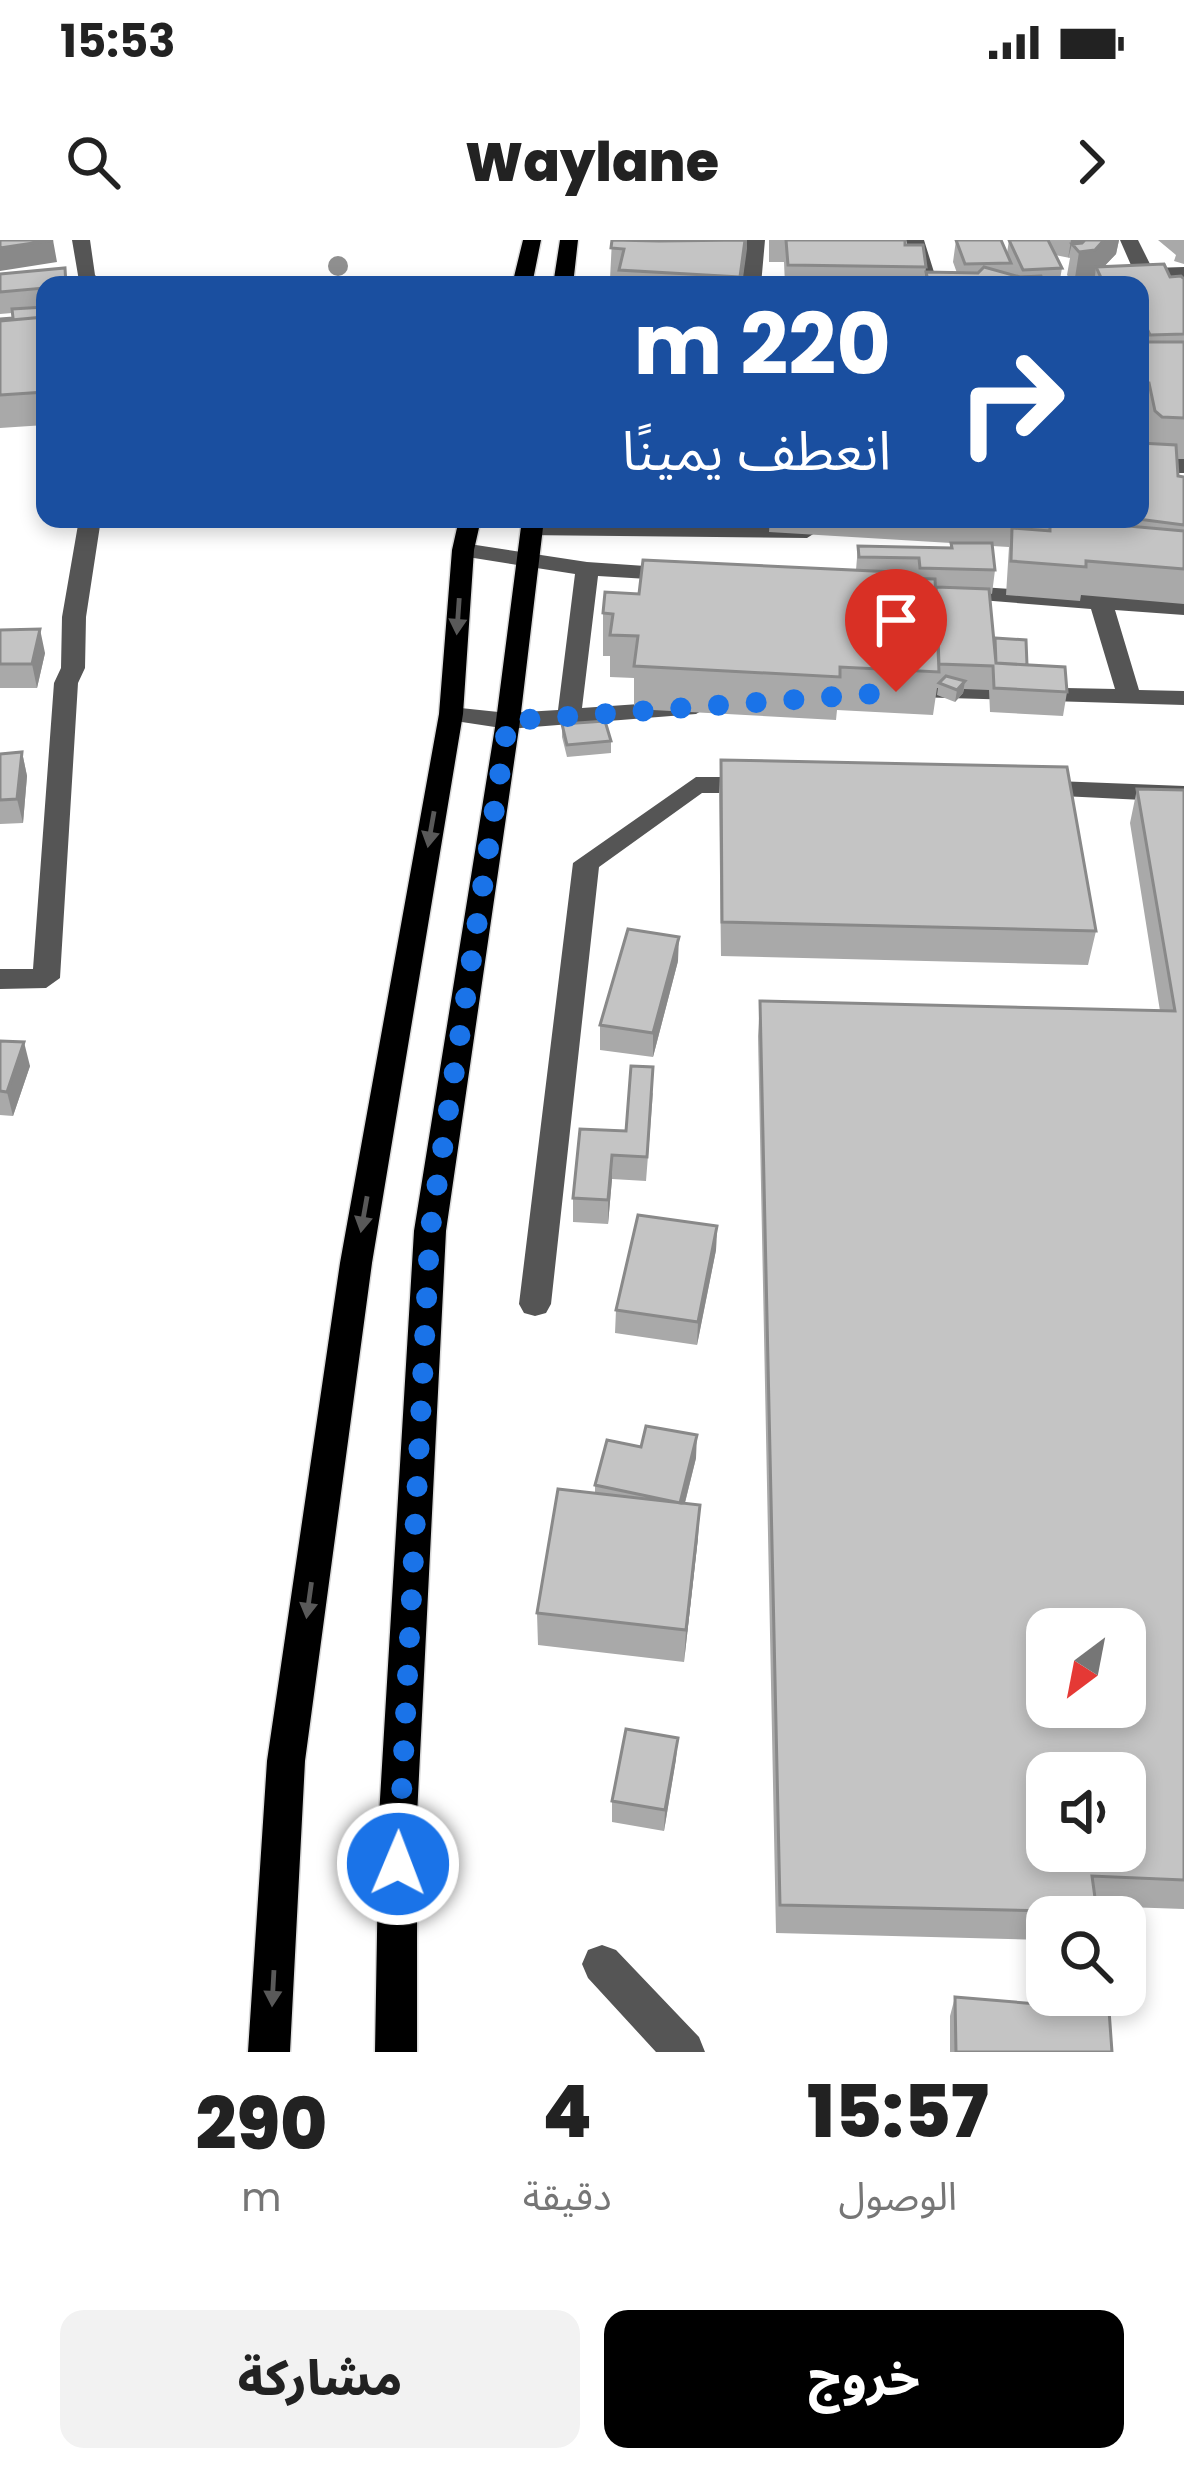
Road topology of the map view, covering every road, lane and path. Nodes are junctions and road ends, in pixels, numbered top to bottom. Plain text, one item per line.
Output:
1 (81, 240) edge
2 (532, 240) edge
3 (569, 240) edge
4 (756, 240) edge
5 (915, 240) edge
6 (1129, 240) edge
7 (1184, 273) edge
8 (1144, 274) junction
9 (86, 276) edge
10 (524, 276) edge
11 (564, 276) edge
12 (752, 276) edge
13 (925, 276) edge
14 (1139, 276) edge
15 (1146, 276) edge
16 (1149, 278) edge
17 (1184, 308) edge
18 (1149, 466) edge
19 (1184, 466) edge
20 (89, 528) edge
21 (468, 528) edge
22 (531, 528) edge
23 (795, 528) edge
24 (835, 532) dead end
25 (463, 550) junction
26 (526, 560) junction
27 (587, 569) junction
28 (696, 575) edge
29 (925, 590) edge
30 (1101, 603) junction
31 (1184, 608) edge
32 (896, 692) edge
33 (1129, 696) junction
34 (1184, 698) edge
35 (732, 704) edge
36 (451, 714) junction
37 (569, 717) junction
38 (508, 721) junction
39 (787, 785) edge
40 (993, 787) edge
41 (1184, 794) edge
42 (0, 979) edge
43 (535, 1304) dead end
44 (602, 1964) dead end
45 (269, 2052) edge
46 (396, 2052) edge
47 (685, 2052) edge

1 - 9 street
2 - 10 main road
3 - 11 main road
4 - 12 street
5 - 13 street
6 - 8 street
7 - 8 street
8 - 14 street
8 - 15 street
16 - 17 street
18 - 19 street
20 - 42 street
21 - 25 main road
22 - 26 main road
23 - 24 street
25 - 26 street
25 -> 36 main road
26 - 27 street
26 - 38 main road
27 - 28 street
27 - 37 street
29 - 30 street
30 - 31 street
30 - 33 street
32 - 33 street
33 - 34 street
35 - 37 street
36 - 38 street
36 -> 45 main road
37 - 38 street
38 - 46 main road
39 - 43 street
40 - 41 street
44 - 47 street

